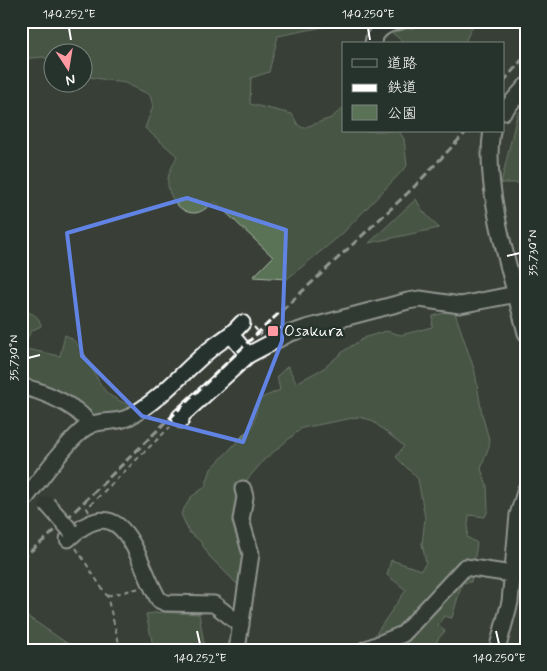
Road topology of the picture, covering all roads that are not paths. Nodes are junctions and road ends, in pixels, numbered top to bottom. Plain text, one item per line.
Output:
1 (400, 21) edge
2 (373, 42) edge
3 (526, 86) edge
4 (504, 111) edge
5 (492, 132) edge
6 (516, 294) junction
7 (248, 324) road end
8 (526, 333) edge
9 (232, 336) junction
10 (248, 355) junction
11 (21, 387) edge
12 (181, 418) road end
13 (89, 426) junction
14 (33, 489) junction
15 (243, 489) dead end
16 (526, 489) edge
17 (21, 504) edge
18 (512, 574) junction
19 (241, 625) junction
20 (237, 650) edge
21 (364, 650) edge
22 (497, 650) edge

1 - 2 street
3 - 4 street
5 - 6 street
6 - 8 street
6 - 10 street
7 - 9 street
9 - 10 street
9 - 13 street
10 - 12 street
11 - 13 street
13 - 14 street
14 - 17 street
14 - 19 street, bridge
15 - 19 street
16 - 18 street
18 - 21 street
18 - 22 street
19 - 20 street

